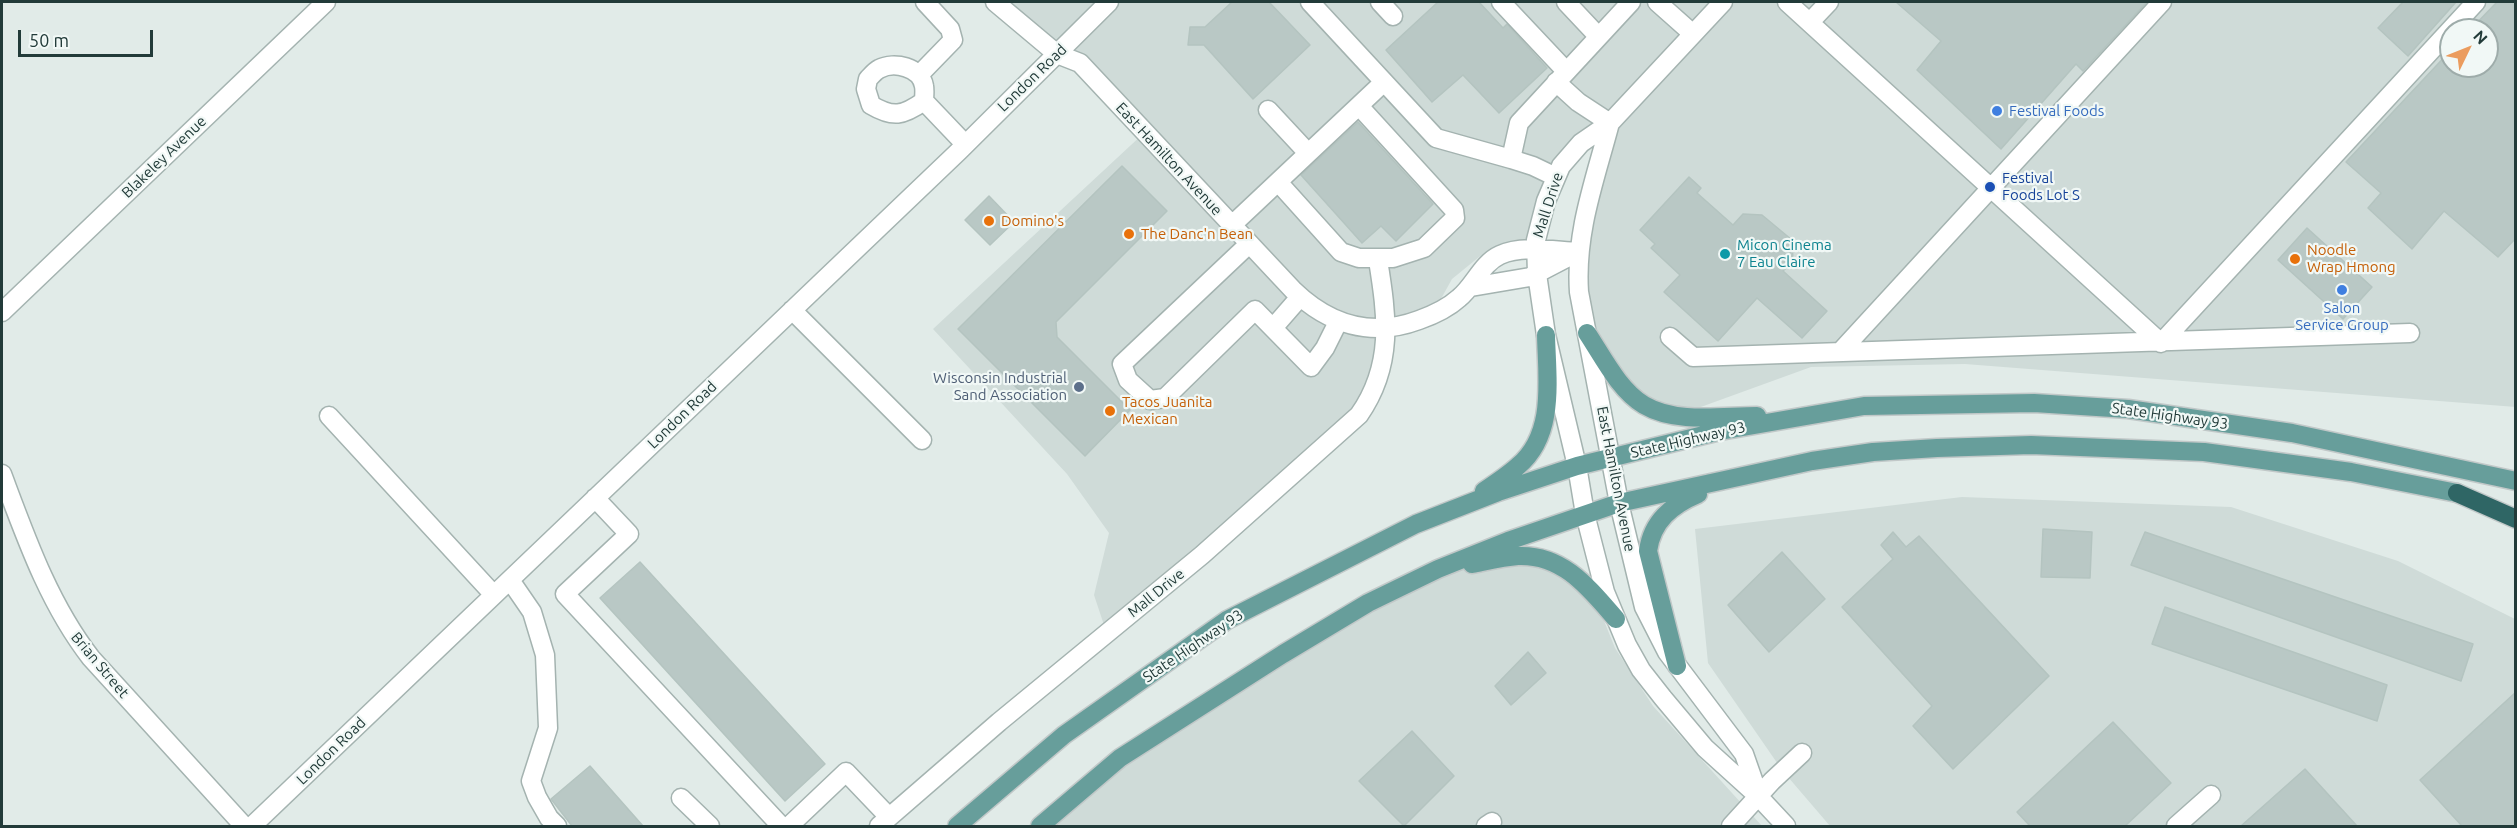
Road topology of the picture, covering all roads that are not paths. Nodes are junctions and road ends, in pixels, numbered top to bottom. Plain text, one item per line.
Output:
1 (326, 2) edge
2 (925, 2) edge
3 (995, 2) edge
4 (1106, 2) edge
5 (1310, 2) edge
6 (1380, 2) edge
7 (1501, 2) edge
8 (1566, 2) edge
9 (1631, 2) edge
10 (1658, 2) edge
11 (1722, 2) edge
12 (1787, 2) edge
13 (1829, 2) edge
14 (2162, 2) edge
15 (2476, 2) edge
16 (1393, 16) dead end
17 (1810, 22) junction
18 (1693, 34) junction
19 (1598, 36) junction
20 (1057, 54) junction
21 (919, 75) junction
22 (1561, 77) junction
23 (1384, 82) junction
24 (924, 101) junction
25 (1359, 106) junction
26 (1268, 110) dead end
27 (1610, 123) junction
28 (965, 144) junction
29 (1308, 153) junction
30 (1511, 159) junction
31 (1556, 177) junction
32 (1278, 182) junction
33 (1990, 187) junction
34 (1232, 225) junction
35 (1249, 244) junction
36 (1535, 251) junction
37 (1578, 252) junction
38 (1378, 260) junction
39 (1537, 274) junction
40 (1471, 287) junction
41 (1300, 297) junction
42 (792, 310) junction
43 (2, 312) edge
44 (1338, 322) junction
45 (1273, 328) junction
46 (1387, 328) junction
47 (1587, 333) junction
48 (2410, 333) dead end
49 (1546, 335) junction
50 (1670, 337) dead end
51 (2161, 343) junction
52 (1840, 352) junction
53 (329, 416) dead end
54 (1801, 416) junction
55 (922, 440) dead end
56 (1611, 457) junction
57 (1577, 466) junction
58 (2, 474) edge
59 (1743, 474) junction
60 (2516, 481) edge
61 (2457, 493) junction
62 (595, 498) junction
63 (1619, 503) junction
64 (1465, 505) junction
65 (2516, 505) edge
66 (1585, 514) junction
67 (2516, 519) edge
68 (1438, 570) junction
69 (510, 580) junction
70 (494, 595) junction
71 (1616, 619) junction
72 (1677, 666) junction
73 (1802, 753) dead end
74 (2211, 795) dead end
75 (1758, 796) junction
76 (681, 798) dead end
77 (884, 822) edge
78 (244, 826) edge
79 (252, 826) edge
80 (557, 826) edge
81 (710, 826) edge
82 (781, 826) edge
83 (789, 826) edge
84 (957, 826) edge
85 (1040, 826) edge
86 (1731, 826) edge
87 (1786, 826) edge
88 (2176, 826) edge

1 - 43 street, Blakeley Avenue
2 - 21 street
3 - 20 street, East Hamilton Avenue
4 - 20 street, London Road
5 - 23 street
6 - 16 street
7 - 22 street
8 - 19 street
9 - 19 street
10 - 18 street
11 - 18 street, Mall Drive
12 - 17 street
13 - 17 street
14 - 33 street
15 - 51 street
17 - 33 street
18 - 27 street, Mall Drive
19 - 22 street
20 - 28 street, London Road
20 - 34 street, East Hamilton Avenue
21 - 24 street
21 - 24 street
22 - 27 street
22 - 30 street
23 - 25 street
23 - 30 street
24 - 28 street
25 - 29 street
25 - 38 street
26 - 29 street
27 - 31 street, Mall Drive
27 - 37 street, Mall Drive
28 - 42 street, London Road
29 - 32 street
30 - 31 street
31 - 36 street, Mall Drive
32 - 34 street
32 - 38 street
33 - 51 street
33 - 52 street
34 - 35 street, East Hamilton Avenue
35 - 41 street, East Hamilton Avenue
35 - 45 street
36 - 37 street, East Hamilton Avenue
36 - 39 street, Mall Drive
36 - 40 street, East Hamilton Avenue
37 - 39 street
37 - 47 street, East Hamilton Avenue
38 - 46 street, Mall Drive
39 - 40 street, East Hamilton Avenue
39 - 49 street, East Hamilton Avenue
40 - 46 street, East Hamilton Avenue
41 - 44 street, East Hamilton Avenue
41 - 45 street
42 - 55 street
42 - 62 street, London Road
44 - 45 street
44 - 46 street, East Hamilton Avenue
46 - 77 street, Mall Drive
47 - 54 main road
47 - 56 street, East Hamilton Avenue
48 - 51 street
49 - 57 street, East Hamilton Avenue
49 - 64 main road
50 - 52 street
51 - 52 street
53 - 70 street
54 - 56 main road, State Highway 93
54 - 60 main road, State Highway 93
56 - 57 main road, State Highway 93
56 - 63 street, East Hamilton Avenue
57 - 64 main road, State Highway 93
57 - 66 street, East Hamilton Avenue
58 - 78 street, Brian Street
59 - 61 main road, State Highway 93
59 - 63 main road, State Highway 93
59 - 72 main road
61 - 65 highway
61 - 67 highway
62 - 69 street, London Road
62 - 82 street
63 - 66 main road, State Highway 93
63 - 72 street, East Hamilton Avenue
64 - 84 main road, State Highway 93
66 - 68 main road, State Highway 93
66 - 71 street, East Hamilton Avenue
68 - 71 main road
68 - 85 main road, State Highway 93
69 - 70 street, London Road
69 - 80 street
70 - 79 street, London Road
71 - 75 street, East Hamilton Avenue
72 - 75 street, East Hamilton Avenue
73 - 75 street
74 - 88 street
75 - 86 street
75 - 87 street, East Hamilton Avenue
76 - 81 street
77 - 83 street

